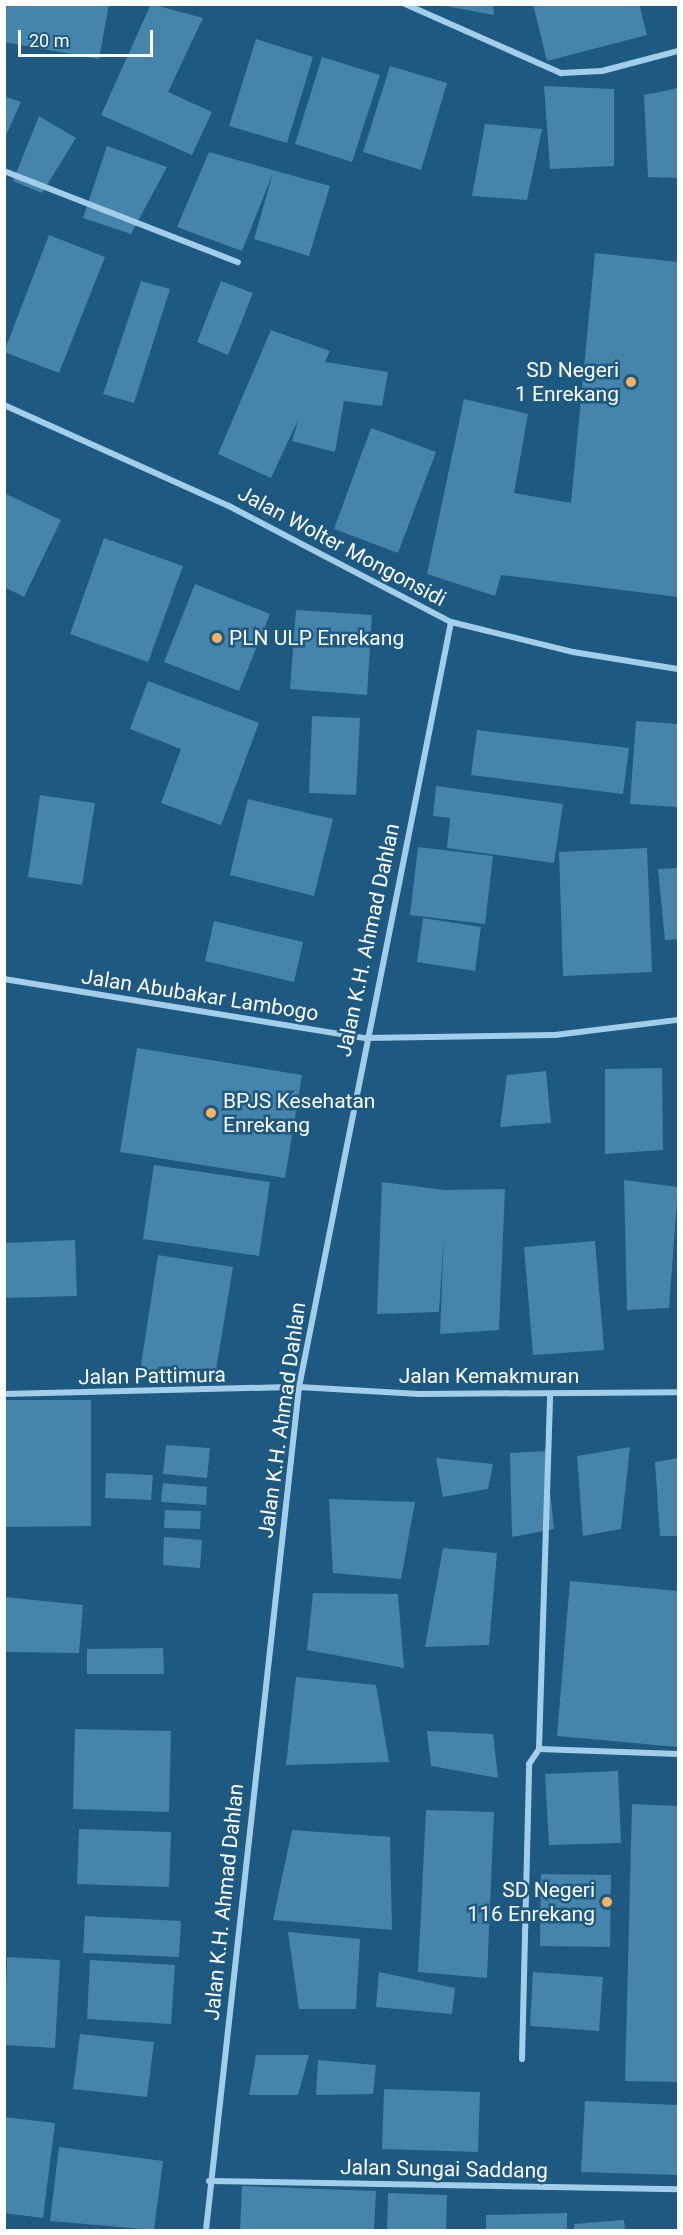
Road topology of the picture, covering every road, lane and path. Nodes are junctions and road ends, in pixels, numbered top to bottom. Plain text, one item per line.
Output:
1 (405, 4) edge
2 (678, 51) edge
3 (4, 171) edge
4 (238, 262) dead end
5 (4, 405) edge
6 (452, 622) junction
7 (678, 669) edge
8 (4, 979) edge
9 (678, 1020) edge
10 (365, 1038) junction
11 (299, 1388) junction
12 (678, 1392) edge
13 (4, 1394) edge
14 (550, 1394) junction
15 (538, 1749) junction
16 (678, 1754) edge
17 (522, 2059) dead end
18 (209, 2181) junction
19 (678, 2189) edge
20 (206, 2230) edge

1 - 2 street
3 - 4 street
5 - 6 street, Jalan Wolter Mongonsidi
6 - 7 street, Jalan Wolter Mongonsidi
6 - 10 street, Jalan K.H. Ahmad Dahlan
8 - 10 street, Jalan Abubakar Lambogo
9 - 10 street, Jalan Abubakar Lambogo
10 - 11 street, Jalan K.H. Ahmad Dahlan
11 - 13 street, Jalan Pattimura
11 - 14 street, Jalan Kemakmuran
11 - 18 street, Jalan K.H. Ahmad Dahlan
12 - 14 street, Jalan Kemakmuran
14 - 15 street
15 - 16 street
15 - 17 street
18 - 19 street, Jalan Sungai Saddang
18 - 20 street, Jalan K.H. Ahmad Dahlan

